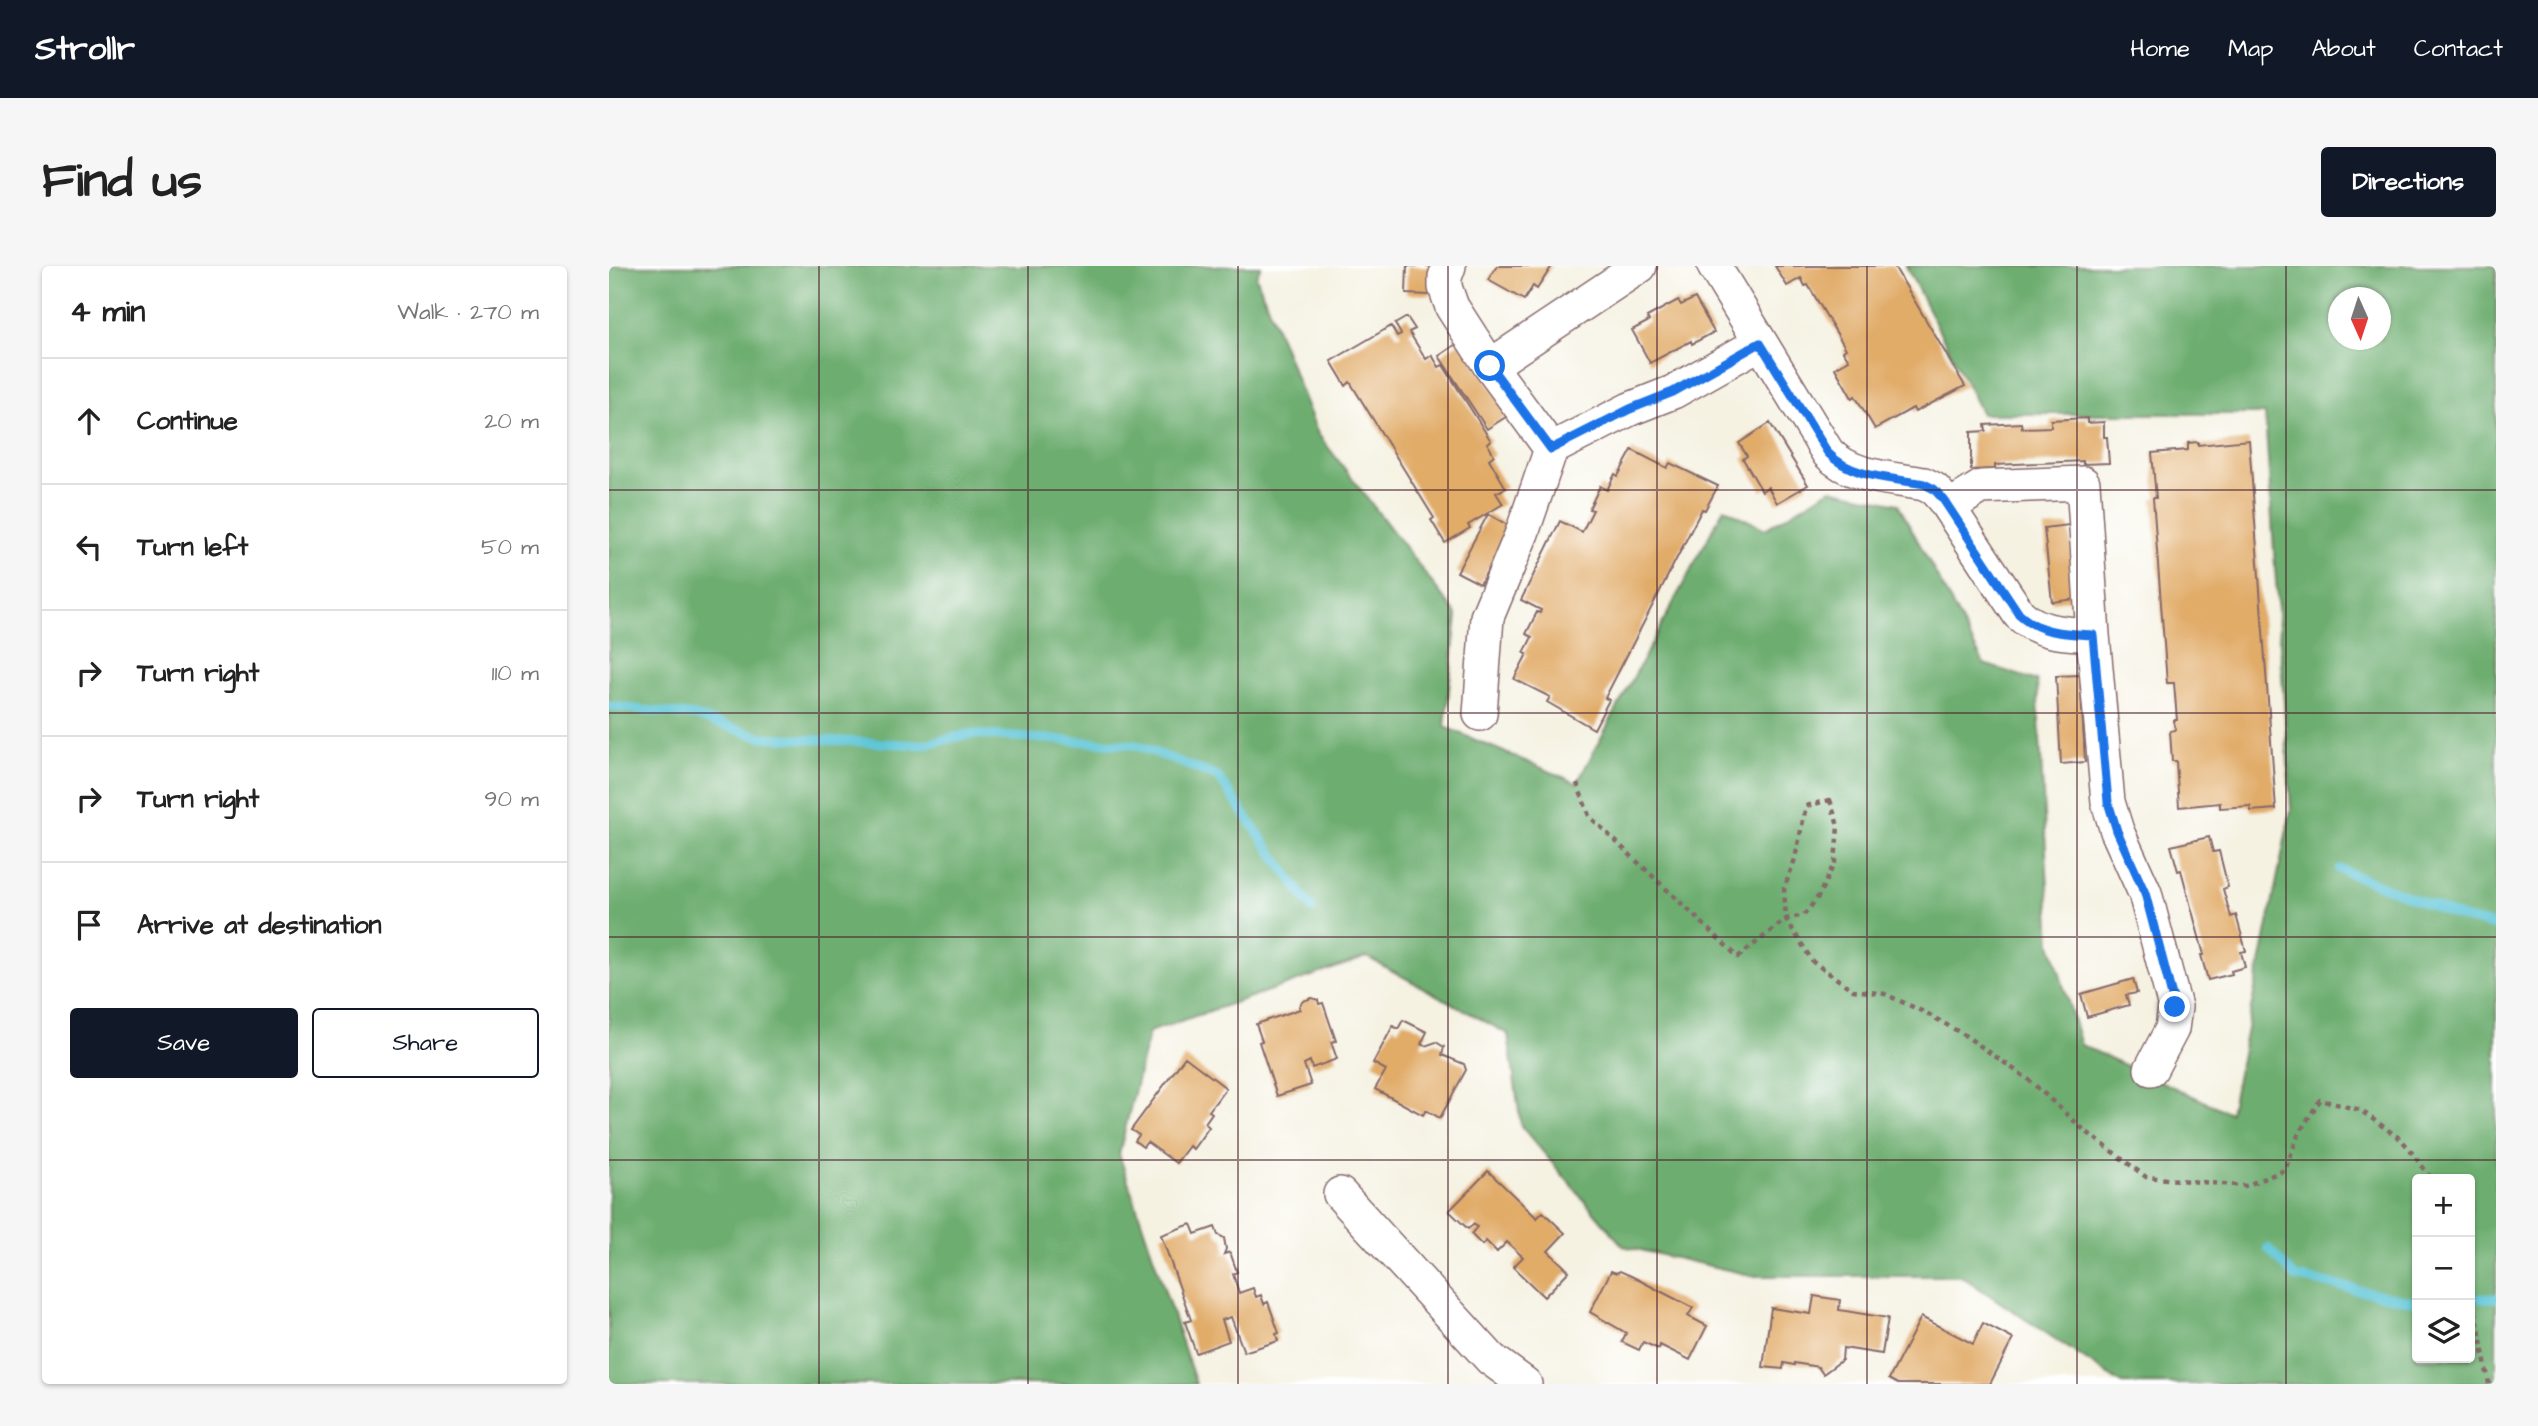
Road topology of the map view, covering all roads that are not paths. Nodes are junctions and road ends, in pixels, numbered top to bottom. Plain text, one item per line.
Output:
1 (1449, 266) edge
2 (1640, 266) edge
3 (1714, 266) edge
4 (1760, 343) junction
5 (1490, 366) junction
6 (1551, 449) junction
7 (1949, 507) junction
8 (2093, 635) junction
9 (1480, 713) dead end
10 (2151, 1069) dead end
11 (1340, 1194) dead end
12 (1525, 1384) edge

1 - 5 street
2 - 5 street
3 - 4 street
4 - 6 street
4 - 7 street
5 - 6 street
6 - 9 street
7 - 8 street
7 - 8 street
8 - 10 street
11 - 12 street

